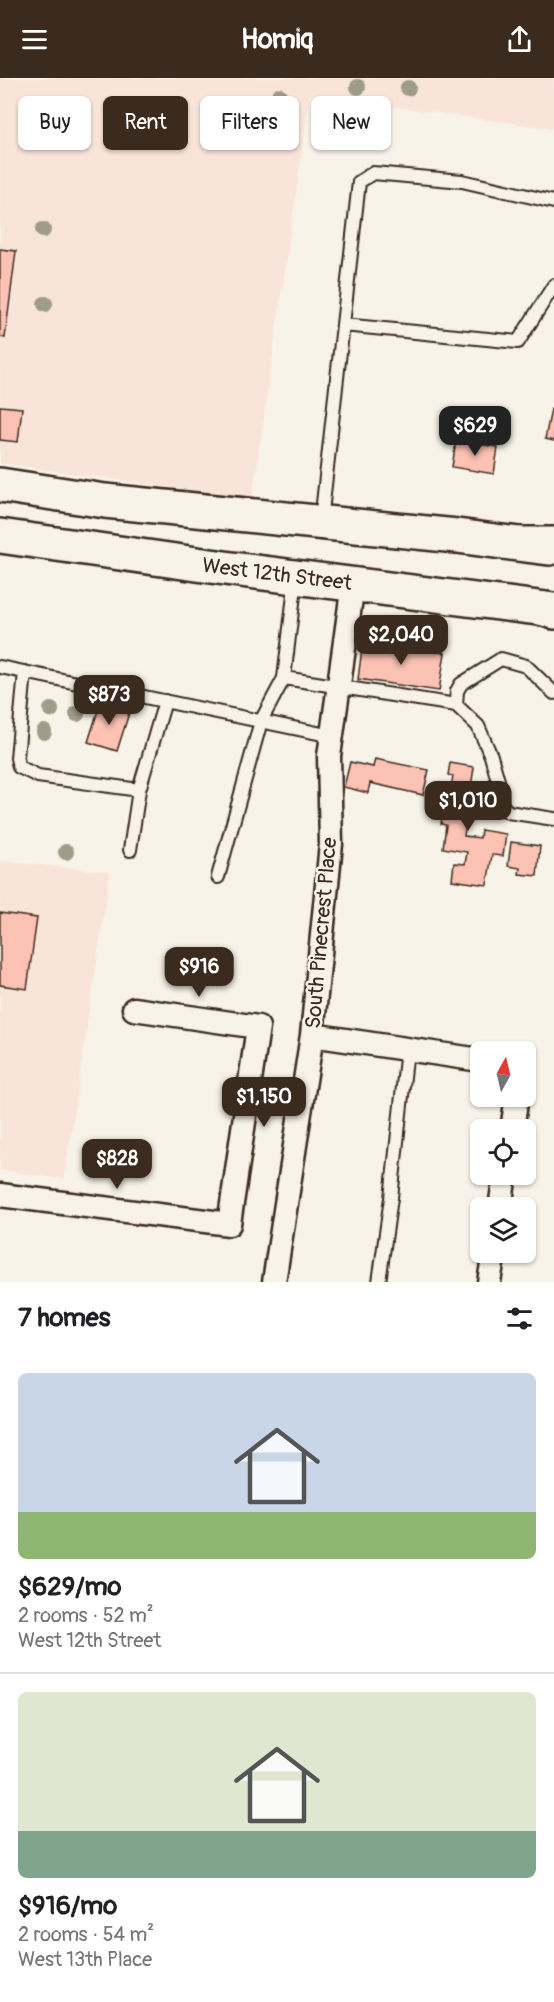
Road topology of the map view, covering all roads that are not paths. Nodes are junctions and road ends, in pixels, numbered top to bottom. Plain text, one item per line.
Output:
1 (554, 202) edge
2 (554, 285) edge
3 (343, 325) junction
4 (0, 485) edge
5 (321, 523) junction
6 (0, 536) edge
7 (520, 544) junction
8 (554, 544) edge
9 (554, 549) edge
10 (296, 577) junction
11 (353, 584) junction
12 (551, 610) edge
13 (0, 667) edge
14 (25, 672) junction
15 (284, 678) junction
16 (338, 687) junction
17 (554, 693) edge
18 (165, 701) junction
19 (456, 705) junction
20 (261, 722) junction
21 (332, 736) junction
22 (139, 790) junction
23 (554, 819) edge
24 (130, 850) dead end
25 (218, 877) dead end
26 (134, 1009) dead end
27 (312, 1035) junction
28 (407, 1049) junction
29 (470, 1058) edge
30 (0, 1195) edge
31 (492, 1263) edge
32 (274, 1282) edge
33 (379, 1282) edge
34 (489, 1282) edge

1 - 3 lane
2 - 3 lane
3 - 5 lane
4 - 5 main road
5 - 7 main road
6 - 10 main road, West 12th Street
7 - 8 main road
7 - 9 main road
10 - 11 main road, West 12th Street
10 - 15 lane
11 - 12 main road, West 12th Street
11 - 16 street, South Pinecrest Place
13 - 14 lane
14 - 18 lane
14 - 22 lane
15 - 16 lane
15 - 20 lane
16 - 19 lane
16 - 21 street, South Pinecrest Place
17 - 19 lane
18 - 20 lane
18 - 22 lane
19 - 23 lane
20 - 21 lane
20 - 25 lane
21 - 27 street, South Pinecrest Place
22 - 24 lane
26 - 30 street
27 - 28 street
27 - 32 street, South Pinecrest Place
28 - 29 street
28 - 33 lane
31 - 34 street

